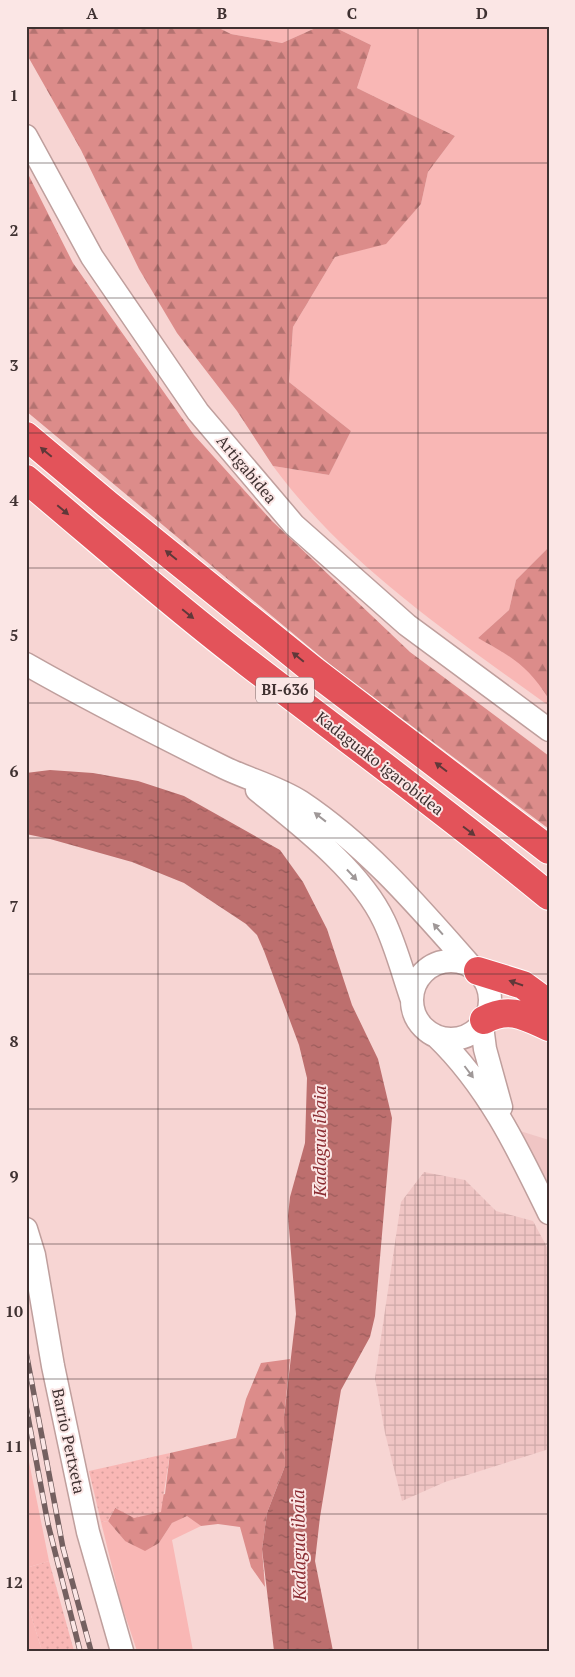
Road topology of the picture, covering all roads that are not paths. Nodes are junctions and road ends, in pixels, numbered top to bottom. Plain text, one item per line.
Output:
1 (26, 136) edge
2 (26, 436) edge
3 (26, 478) edge
4 (26, 664) edge
5 (26, 675) edge
6 (54, 680) junction
7 (549, 730) edge
8 (237, 774) junction
9 (549, 850) edge
10 (549, 896) edge
11 (474, 968) junction
12 (412, 1000) junction
13 (549, 1004) edge
14 (483, 1023) junction
15 (549, 1028) edge
16 (436, 1036) junction
17 (513, 1140) junction
18 (549, 1213) edge
19 (26, 1229) edge
20 (122, 1651) edge

1 - 7 street, Artigabidea
9 -> 2 highway, Kadaguako igarobidea / BI-636
3 -> 10 highway, Kadaguako igarobidea / BI-636
4 - 6 street
5 - 6 street
6 - 8 street
11 -> 8 street
8 -> 12 street
11 - 12 street
13 -> 11 highway
11 - 14 street
12 - 16 street
14 - 15 highway
14 - 16 street
14 - 17 street
16 -> 17 street
17 - 18 street
19 - 20 street, Barrio Pertxeta

